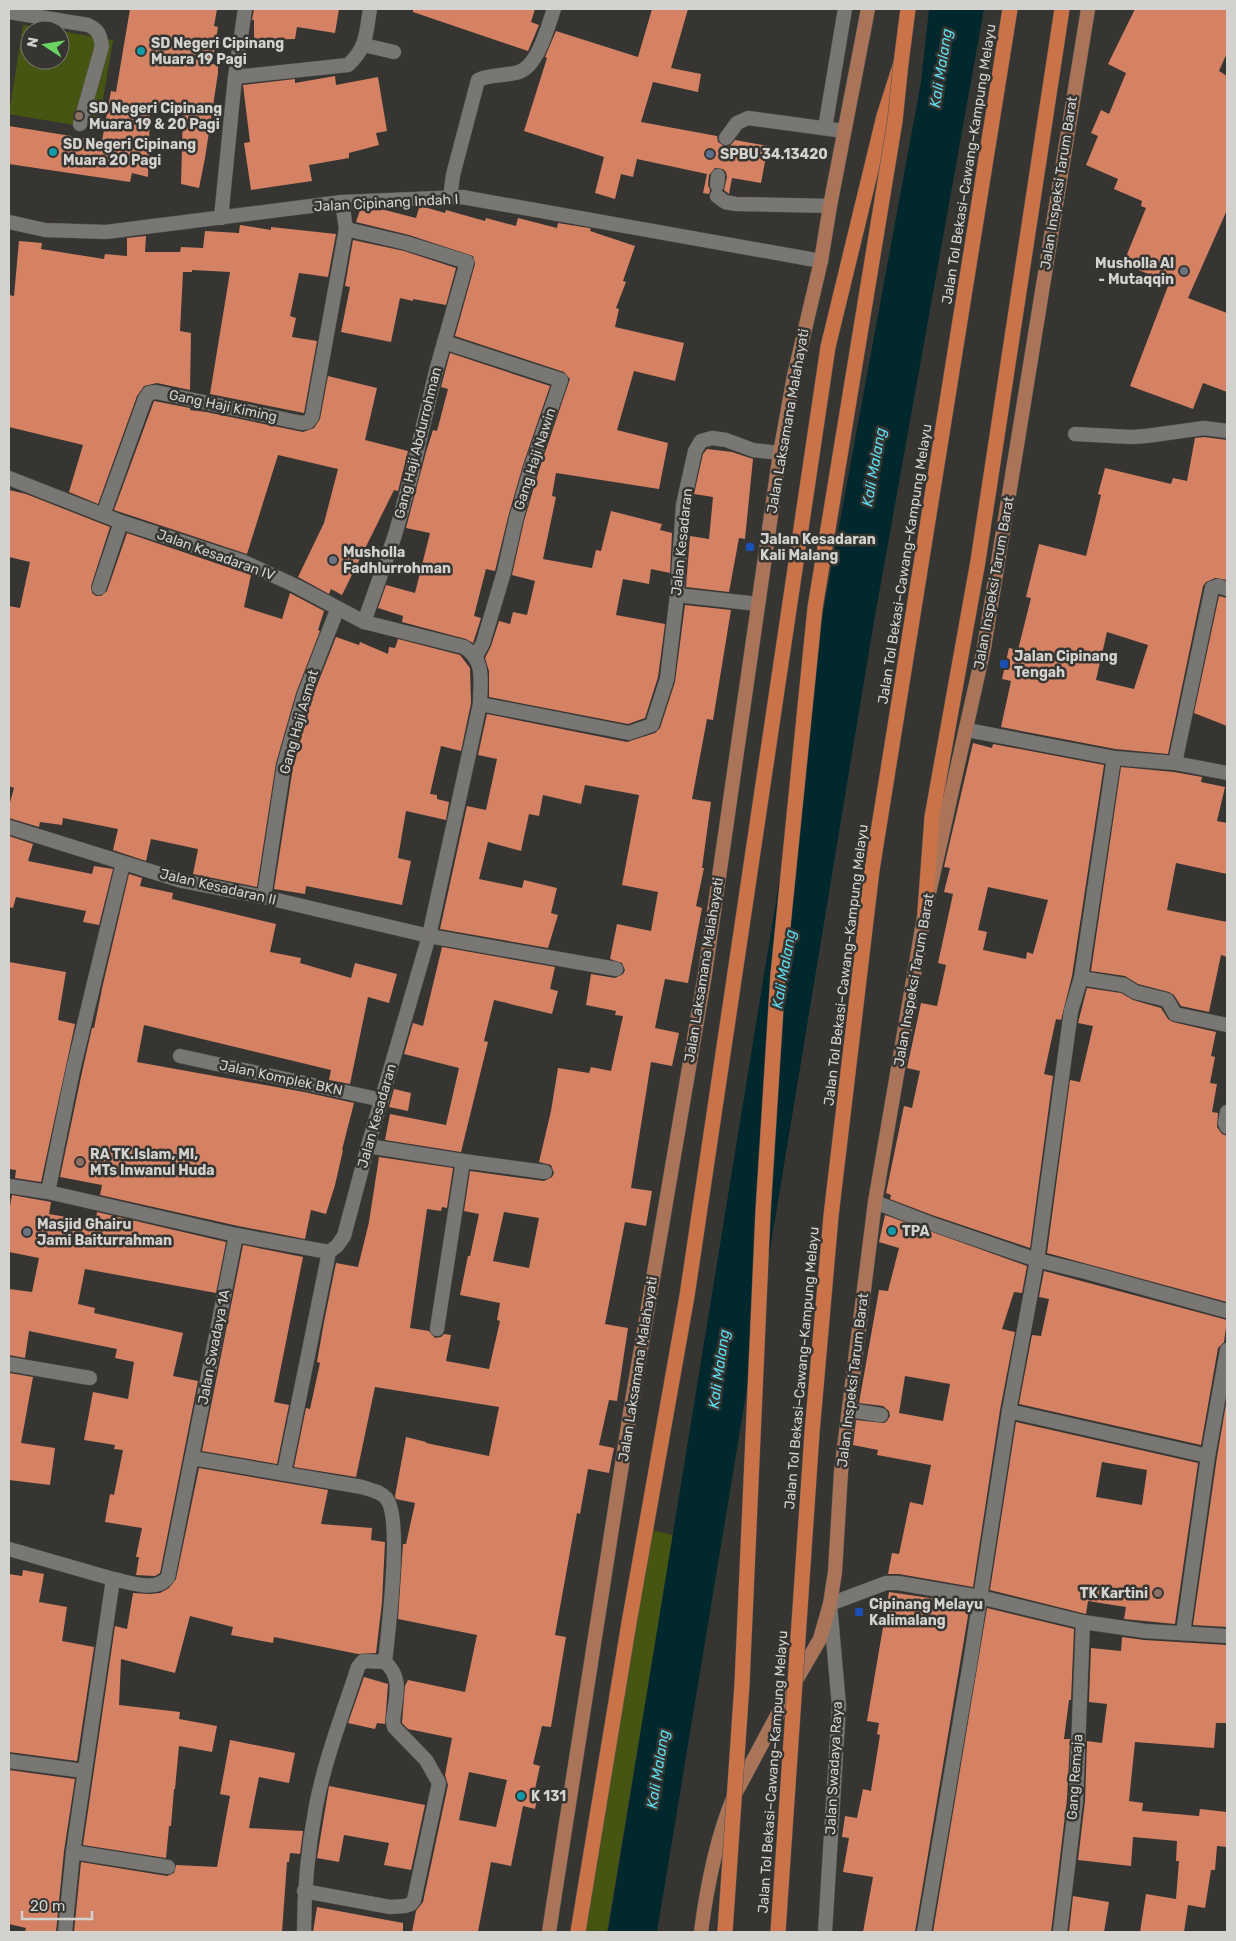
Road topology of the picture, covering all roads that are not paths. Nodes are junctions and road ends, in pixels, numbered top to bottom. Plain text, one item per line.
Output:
1 (244, 9) edge
2 (370, 9) edge
3 (554, 9) edge
4 (845, 9) edge
5 (868, 9) edge
6 (908, 9) edge
7 (1010, 9) edge
8 (1062, 9) edge
9 (1088, 9) edge
10 (9, 12) edge
11 (364, 45) junction
12 (394, 52) dead end
13 (900, 63) junction
14 (235, 77) junction
15 (80, 124) dead end
16 (825, 128) junction
17 (844, 131) junction
18 (726, 138) dead end
19 (717, 185) dead end
20 (450, 198) junction
21 (342, 202) junction
22 (830, 206) junction
23 (221, 218) junction
24 (9, 222) edge
25 (346, 230) junction
26 (821, 261) junction
27 (444, 342) junction
28 (1227, 431) edge
29 (1075, 434) dead end
30 (780, 453) junction
31 (9, 478) edge
32 (103, 515) junction
33 (121, 522) junction
34 (99, 588) dead end
35 (1227, 589) edge
36 (677, 594) junction
37 (758, 604) junction
38 (337, 610) junction
39 (364, 622) junction
40 (476, 656) junction
41 (480, 704) junction
42 (967, 730) junction
43 (1114, 758) junction
44 (1175, 763) junction
45 (1227, 774) edge
46 (9, 827) edge
47 (123, 863) junction
48 (264, 897) junction
49 (925, 911) junction
50 (429, 936) junction
51 (616, 969) dead end
52 (1081, 978) junction
53 (1227, 1025) edge
54 (180, 1056) dead end
55 (382, 1100) junction
56 (1227, 1112) edge
57 (1227, 1127) edge
58 (368, 1146) junction
59 (463, 1162) junction
60 (545, 1172) dead end
61 (9, 1186) edge
62 (48, 1192) junction
63 (875, 1202) junction
64 (236, 1235) junction
65 (329, 1252) junction
66 (1037, 1260) junction
67 (1227, 1312) edge
68 (437, 1329) dead end
69 (1227, 1350) edge
70 (9, 1364) edge
71 (90, 1378) dead end
72 (849, 1410) junction
73 (1009, 1411) junction
74 (881, 1415) dead end
75 (1208, 1456) junction
76 (192, 1458) junction
77 (284, 1474) junction
78 (9, 1549) edge
79 (113, 1579) junction
80 (980, 1597) junction
81 (830, 1604) junction
82 (1083, 1622) junction
83 (1183, 1633) junction
84 (1227, 1636) edge
85 (385, 1662) junction
86 (9, 1761) edge
87 (84, 1771) junction
88 (72, 1852) junction
89 (168, 1867) dead end
90 (304, 1891) junction
91 (578, 1931) edge
92 (65, 1932) edge
93 (304, 1932) edge
94 (549, 1932) edge
95 (701, 1932) edge
96 (724, 1932) edge
97 (778, 1932) edge
98 (825, 1932) edge
99 (924, 1932) edge
100 (1060, 1932) edge

1 - 14 street
2 - 11 street
3 - 20 street
4 - 16 street
5 - 17 main road, Jalan Laksamana Malahayati
6 - 13 highway
7 - 97 highway, Jalan Tol Bekasi–Cawang–Kampung Melayu, bridge
8 - 49 highway
9 - 42 main road, Jalan Inspeksi Tarum Barat
10 - 15 street
11 - 12 street
11 - 14 street
13 - 91 highway, bridge
13 - 96 highway, bridge
14 - 23 street
16 - 17 street
16 - 18 street
17 - 22 main road, Jalan Laksamana Malahayati
19 - 22 street
20 - 21 street, Jalan Cipinang Indah I
20 - 26 street, Jalan Cipinang Indah I
21 - 23 street, Jalan Cipinang Indah I
21 - 25 street
22 - 26 main road, Jalan Laksamana Malahayati
23 - 24 street, Jalan Cipinang Indah I
25 - 27 street, Gang Haji Abdurrohman
25 - 32 street, Gang Haji Kiming
26 - 30 main road, Jalan Laksamana Malahayati
27 - 39 street, Gang Haji Abdurrohman
27 - 40 street, Gang Haji Nawin
28 - 29 street
30 - 36 street, Jalan Kesadaran
30 - 37 main road, Jalan Laksamana Malahayati
31 - 32 street, Jalan Kesadaran IV
32 - 33 street, Jalan Kesadaran IV
33 - 34 street
33 - 38 street, Jalan Kesadaran IV
35 - 44 street
36 - 37 street
36 - 41 street, Jalan Kesadaran
37 - 94 main road, Jalan Laksamana Malahayati
38 - 39 street, Jalan Kesadaran IV
38 - 48 street, Gang Haji Asmat
39 - 40 street, Jalan Kesadaran IV
40 - 41 street, Jalan Kesadaran
41 - 50 street, Jalan Kesadaran
42 - 43 street
42 - 49 main road, Jalan Inspeksi Tarum Barat
43 - 44 street
43 - 52 street
44 - 45 street
46 - 47 street, Jalan Kesadaran II
47 - 48 street, Jalan Kesadaran II
47 - 62 street
48 - 50 street, Jalan Kesadaran II
49 - 63 main road, Jalan Inspeksi Tarum Barat
50 - 51 street, Jalan Kesadaran II
50 - 55 street, Jalan Kesadaran
52 - 53 street
52 - 66 street
54 - 55 street, Jalan Komplek BKN
55 - 58 street, Jalan Kesadaran
56 - 57 street
58 - 59 street
58 - 65 street, Jalan Kesadaran
59 - 60 street
59 - 68 street
61 - 62 street
62 - 64 street
63 - 66 street
63 - 72 main road, Jalan Inspeksi Tarum Barat
64 - 65 street
64 - 76 street, Jalan Swadaya 1A
65 - 77 street
66 - 67 street
66 - 73 street
69 - 75 street
70 - 71 street
72 - 74 street
72 - 81 main road, Jalan Inspeksi Tarum Barat
73 - 75 street
73 - 80 street
75 - 83 street
76 - 77 street
76 - 79 street, Jalan Swadaya 1A
77 - 85 street
78 - 79 street
79 - 87 street
80 - 81 street
80 - 82 street
80 - 99 street
81 - 95 main road, Jalan Inspeksi Tarum Barat
81 - 98 street, Jalan Swadaya Raya
82 - 83 street
82 - 100 street, Gang Remaja
83 - 84 street
85 - 90 street
85 - 90 street
86 - 87 street
87 - 88 street
88 - 89 street
88 - 92 street
90 - 93 street

